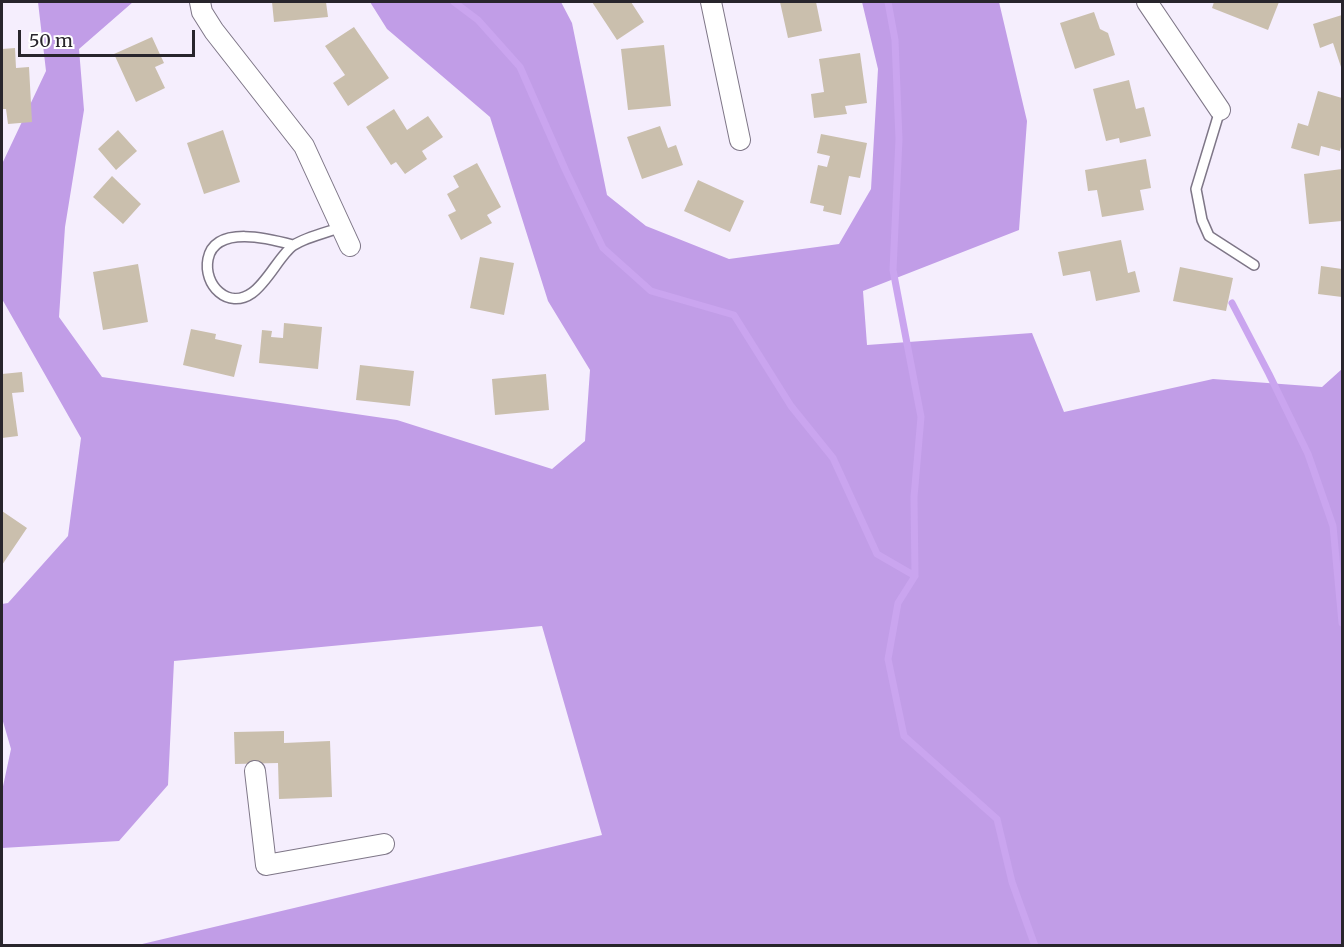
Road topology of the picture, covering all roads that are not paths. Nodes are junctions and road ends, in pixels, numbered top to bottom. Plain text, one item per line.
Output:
1 (200, 2) edge
2 (711, 2) edge
3 (1147, 2) edge
4 (1220, 110) joint
5 (740, 140) dead end
6 (342, 227) junction
7 (294, 245) junction
8 (350, 246) dead end
9 (1254, 266) dead end
10 (255, 771) dead end
11 (384, 844) dead end

1 - 6 street
2 - 5 street
3 - 4 street
4 - 9 lane
6 - 7 lane
6 - 8 street
7 - 7 lane
10 - 11 street

